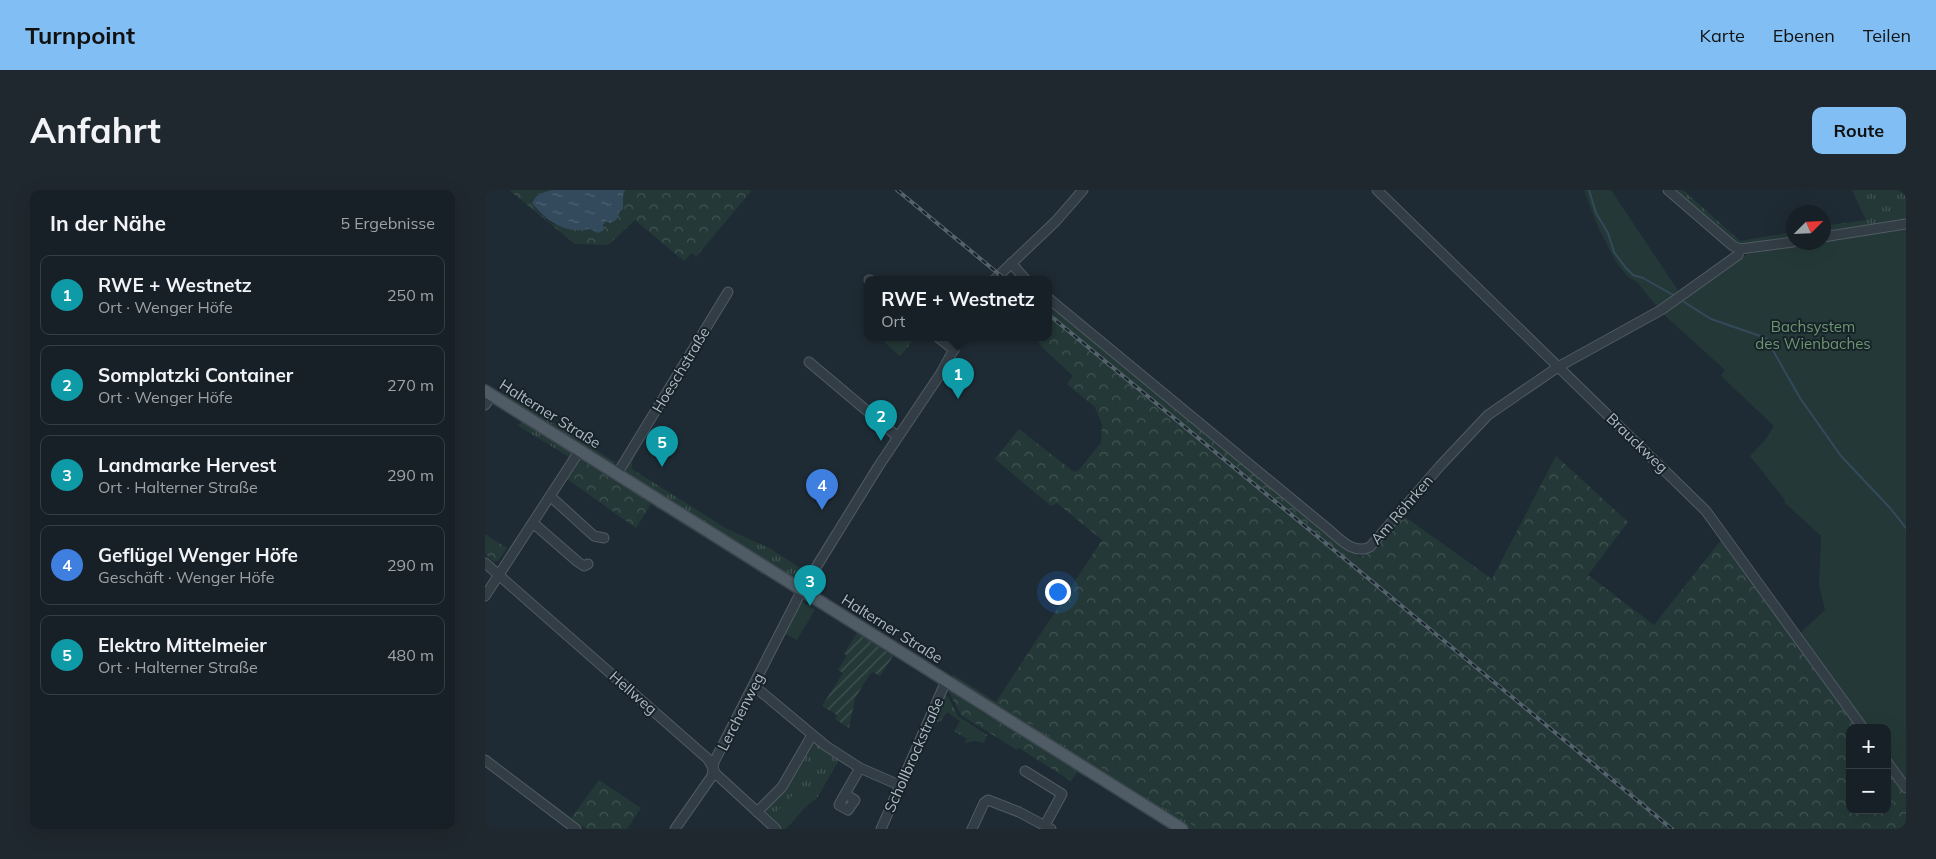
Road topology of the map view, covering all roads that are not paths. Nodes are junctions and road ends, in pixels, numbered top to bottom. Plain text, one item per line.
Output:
1 (1083, 190) edge
2 (1377, 190) edge
3 (1668, 190) edge
4 (1906, 224) edge
5 (1831, 236) edge
6 (1786, 243) edge
7 (1740, 250) junction
8 (1011, 263) junction
9 (998, 276) edge
10 (1023, 276) edge
11 (728, 292) dead end
12 (1052, 301) edge
13 (943, 341) edge
14 (958, 341) edge
15 (954, 350) junction
16 (809, 362) dead end
17 (1559, 368) junction
18 (489, 393) edge
19 (485, 405) edge
20 (898, 438) junction
21 (580, 450) junction
22 (617, 474) junction
23 (550, 496) junction
24 (533, 523) junction
25 (603, 538) dead end
26 (485, 563) edge
27 (588, 564) dead end
28 (499, 575) junction
29 (802, 590) junction
30 (485, 596) edge
31 (946, 681) junction
32 (754, 686) junction
33 (1860, 724) edge
34 (812, 735) junction
35 (485, 760) edge
36 (1891, 767) edge
37 (860, 768) junction
38 (713, 770) junction
39 (1025, 770) dead end
40 (899, 785) junction
41 (1906, 788) edge
42 (845, 794) dead end
43 (757, 812) junction
44 (1048, 827) edge
45 (576, 829) edge
46 (675, 829) edge
47 (776, 829) edge
48 (881, 829) edge
49 (972, 829) edge
50 (1182, 829) edge

1 - 8 street
2 - 17 street, Brauckweg
3 - 7 street
4 - 5 street
6 - 7 street
7 - 17 street, Am Röhrken
8 - 9 street
8 - 10 street
11 - 22 street, Hoeschstraße
12 - 17 street, Am Röhrken
13 - 15 street
14 - 15 street, Lerchenweg
15 - 20 street, Lerchenweg
16 - 20 street
17 - 33 street, Brauckweg
18 - 19 street
18 - 21 main road, Halterner Straße
20 - 29 street, Lerchenweg
21 - 22 main road, Halterner Straße
21 - 23 street
22 - 29 main road, Halterner Straße
23 - 24 street
23 - 25 street
24 - 27 street
24 - 28 street
26 - 28 street, Hellweg
28 - 30 street
28 - 38 street, Hellweg
29 - 31 main road, Halterner Straße
29 - 32 street, Lerchenweg
31 - 40 street, Schollbrockstraße
31 - 50 main road, Halterner Straße
32 - 34 street
32 - 38 street, Lerchenweg
34 - 37 street
34 - 43 street
35 - 45 street
36 - 41 street
37 - 40 street
37 - 42 street
38 - 43 street, Hellweg
38 - 46 street, Lerchenweg
39 - 44 street
40 - 48 street, Schollbrockstraße
43 - 47 street, Hellweg
44 - 49 street

